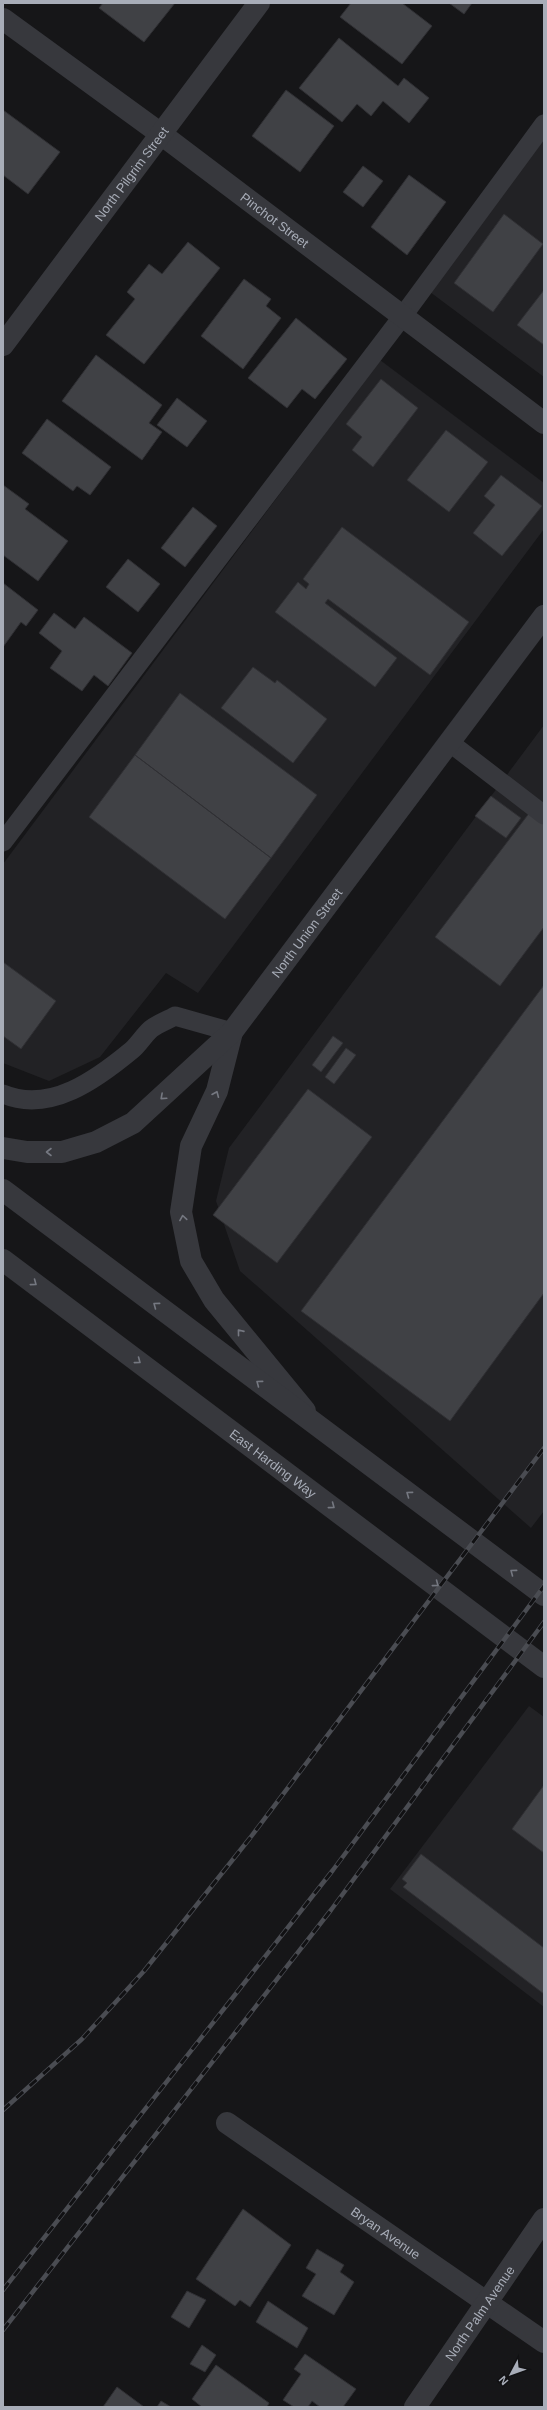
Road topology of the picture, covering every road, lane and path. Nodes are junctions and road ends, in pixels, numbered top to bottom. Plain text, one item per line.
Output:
1 (259, 3) edge
2 (3, 20) edge
3 (544, 124) edge
4 (161, 134) junction
5 (402, 317) junction
6 (3, 345) edge
7 (544, 423) edge
8 (544, 616) edge
9 (449, 742) junction
10 (544, 815) edge
11 (3, 842) edge
12 (232, 1032) junction
13 (3, 1094) edge
14 (3, 1148) edge
15 (3, 1190) edge
16 (3, 1260) edge
17 (318, 1427) junction
18 (544, 1595) edge
19 (544, 1667) edge
20 (227, 2123) dead end
21 (544, 2219) edge
22 (487, 2303) junction
23 (544, 2342) edge
24 (415, 2407) edge

1 - 4 street, North Pilgrim Street
2 - 4 street, Pinchot Street
3 - 5 lane
4 - 5 street, Pinchot Street
4 - 6 street, North Pilgrim Street
5 - 7 street, Pinchot Street
5 - 11 lane
8 - 9 street, North Union Street
9 - 10 lane
9 - 12 street, North Union Street
12 - 13 lane
12 -> 14 street, North Union Street
17 -> 12 street
17 -> 15 street
16 -> 19 street, East Harding Way
18 -> 17 street
20 - 22 street, Bryan Avenue
21 - 22 street, North Palm Avenue
22 - 23 street, Bryan Avenue
22 - 24 street, North Palm Avenue

